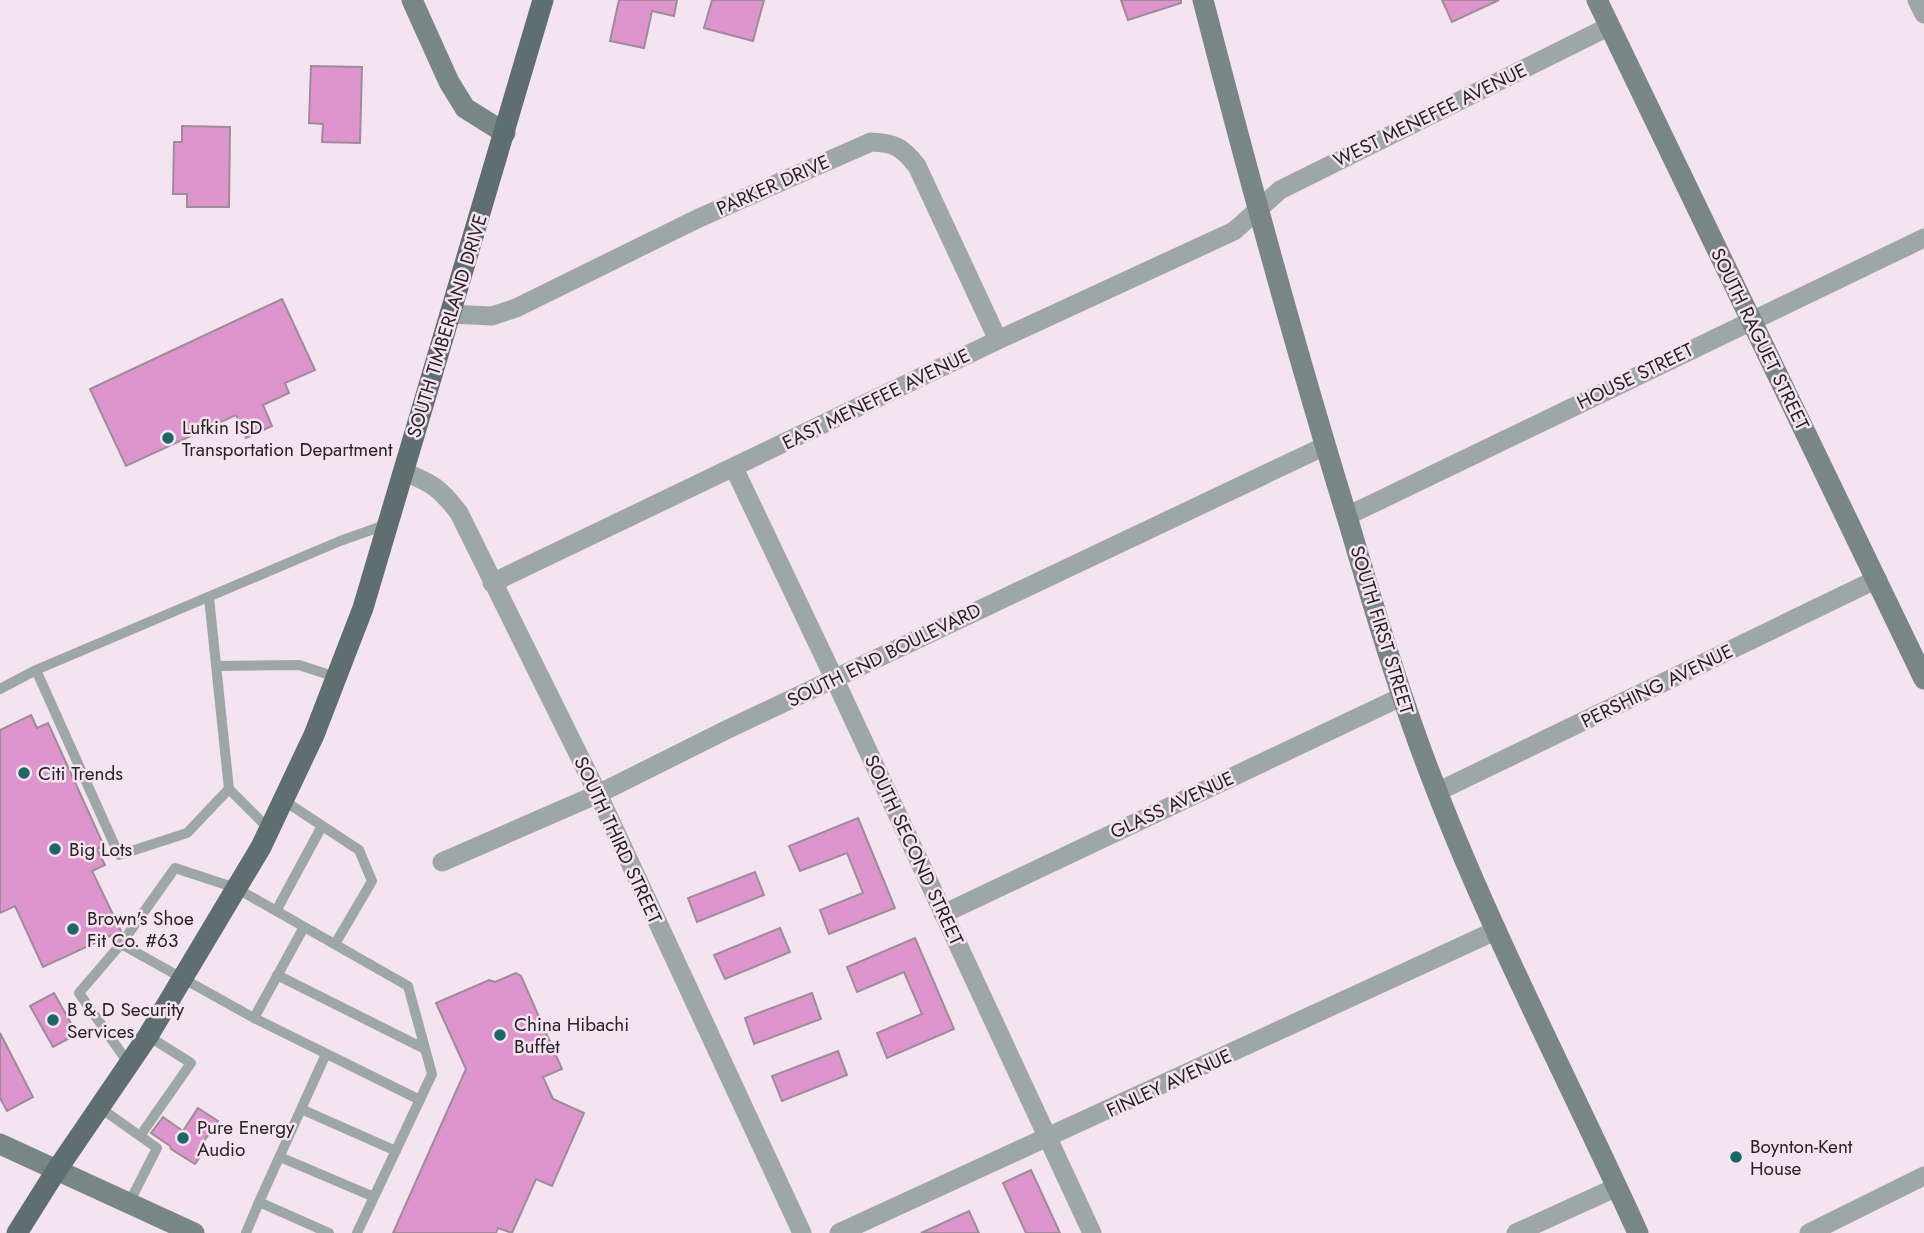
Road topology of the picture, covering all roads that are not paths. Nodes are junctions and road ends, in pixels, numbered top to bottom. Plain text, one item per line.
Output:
1 (412, 0) edge
2 (543, 0) edge
3 (1203, 0) edge
4 (1597, 0) edge
5 (1608, 27) junction
6 (505, 133) junction
7 (1257, 210) junction
8 (1924, 238) edge
9 (449, 314) junction
10 (1751, 320) junction
11 (998, 340) junction
12 (1325, 446) junction
13 (734, 468) junction
14 (404, 472) junction
15 (1347, 516) junction
16 (388, 524) junction
17 (1877, 579) junction
18 (492, 583) junction
19 (209, 598) junction
20 (216, 666) junction
21 (1921, 667) edge
22 (36, 670) junction
23 (337, 677) junction
24 (835, 680) junction
25 (0, 689) edge
26 (1401, 696) junction
27 (229, 789) junction
28 (1437, 792) junction
29 (598, 794) junction
30 (283, 800) junction
31 (322, 826) junction
32 (269, 830) junction
33 (442, 862) dead end
34 (236, 888) junction
35 (276, 911) junction
36 (943, 914) junction
37 (304, 927) junction
38 (1497, 930) junction
39 (121, 944) junction
40 (335, 944) junction
41 (277, 975) junction
42 (181, 980) junction
43 (254, 1018) junction
44 (148, 1036) junction
45 (425, 1049) junction
46 (326, 1054) junction
47 (129, 1064) junction
48 (420, 1100) junction
49 (99, 1107) junction
50 (302, 1108) junction
51 (140, 1136) junction
52 (1049, 1138) junction
53 (0, 1144) edge
54 (396, 1150) junction
55 (279, 1157) junction
56 (55, 1171) junction
57 (1924, 1176) edge
58 (1617, 1187) junction
59 (374, 1197) junction
60 (259, 1202) junction
61 (129, 1204) junction
62 (17, 1233) edge
63 (194, 1233) edge
64 (246, 1233) edge
65 (329, 1233) edge
66 (357, 1233) edge
67 (802, 1233) edge
68 (839, 1233) edge
69 (1092, 1233) edge
70 (1516, 1233) edge
71 (1638, 1233) edge
72 (1809, 1233) edge

1 - 6 street
2 - 6 main road, SOUTH TIMBERLAND DRIVE
3 - 7 street, SOUTH FIRST STREET
4 - 5 street, SOUTH RAGUET STREET
5 - 7 street, WEST MENEFEE AVENUE
5 - 10 street, SOUTH RAGUET STREET
6 - 9 main road, SOUTH TIMBERLAND DRIVE
7 - 11 street, EAST MENEFEE AVENUE
7 - 12 street, SOUTH FIRST STREET
8 - 10 street, HOUSE STREET
9 - 11 street, PARKER DRIVE
9 - 14 main road, SOUTH TIMBERLAND DRIVE
10 - 15 street, HOUSE STREET
10 - 17 street, SOUTH RAGUET STREET
11 - 13 street, EAST MENEFEE AVENUE
12 - 15 street, SOUTH FIRST STREET
12 - 24 street, SOUTH END BOULEVARD
13 - 18 street, EAST MENEFEE AVENUE
13 - 24 street, SOUTH SECOND STREET
14 - 16 main road, SOUTH TIMBERLAND DRIVE
14 - 18 street, SOUTH THIRD STREET
15 - 26 street, SOUTH FIRST STREET
16 - 19 lane
16 - 23 main road, SOUTH TIMBERLAND DRIVE
17 - 21 street, SOUTH RAGUET STREET
17 - 28 street, PERSHING AVENUE
18 - 29 street, SOUTH THIRD STREET
19 - 20 lane
19 - 22 lane
20 - 23 lane
20 - 27 lane
22 - 25 lane
22 - 27 lane
23 - 30 main road, SOUTH TIMBERLAND DRIVE
24 - 29 street, SOUTH END BOULEVARD
24 - 36 street, SOUTH SECOND STREET
26 - 28 street, SOUTH FIRST STREET
26 - 36 street, GLASS AVENUE
27 - 32 lane
28 - 38 street, SOUTH FIRST STREET
29 - 33 street, SOUTH END BOULEVARD
29 - 67 street, SOUTH THIRD STREET
30 - 31 lane
30 - 32 main road, SOUTH TIMBERLAND DRIVE
31 - 35 lane
31 - 40 lane
32 - 34 main road, SOUTH TIMBERLAND DRIVE
34 - 35 lane
34 - 39 lane
34 - 42 main road, SOUTH TIMBERLAND DRIVE
35 - 37 lane
36 - 52 street, SOUTH SECOND STREET
37 - 40 lane
37 - 41 lane
38 - 52 street, FINLEY AVENUE
38 - 58 street, SOUTH FIRST STREET
39 - 42 lane
39 - 47 lane
40 - 45 lane
41 - 43 lane
41 - 45 lane
42 - 43 lane
42 - 44 main road, SOUTH TIMBERLAND DRIVE
43 - 46 lane
44 - 47 main road, SOUTH TIMBERLAND DRIVE
44 - 51 lane
45 - 48 lane
46 - 48 lane
46 - 50 lane
47 - 49 main road, SOUTH TIMBERLAND DRIVE
48 - 54 lane
49 - 51 lane
49 - 56 main road, SOUTH TIMBERLAND DRIVE
50 - 54 lane
50 - 55 lane
51 - 61 lane
52 - 68 street, FINLEY AVENUE
52 - 69 street, SOUTH SECOND STREET
53 - 56 street
54 - 59 lane
55 - 59 lane
55 - 60 lane
56 - 61 street
56 - 62 main road, SOUTH TIMBERLAND DRIVE
57 - 72 street
58 - 70 street
58 - 71 street, SOUTH FIRST STREET
59 - 66 lane
60 - 64 lane
60 - 65 lane
61 - 63 street

